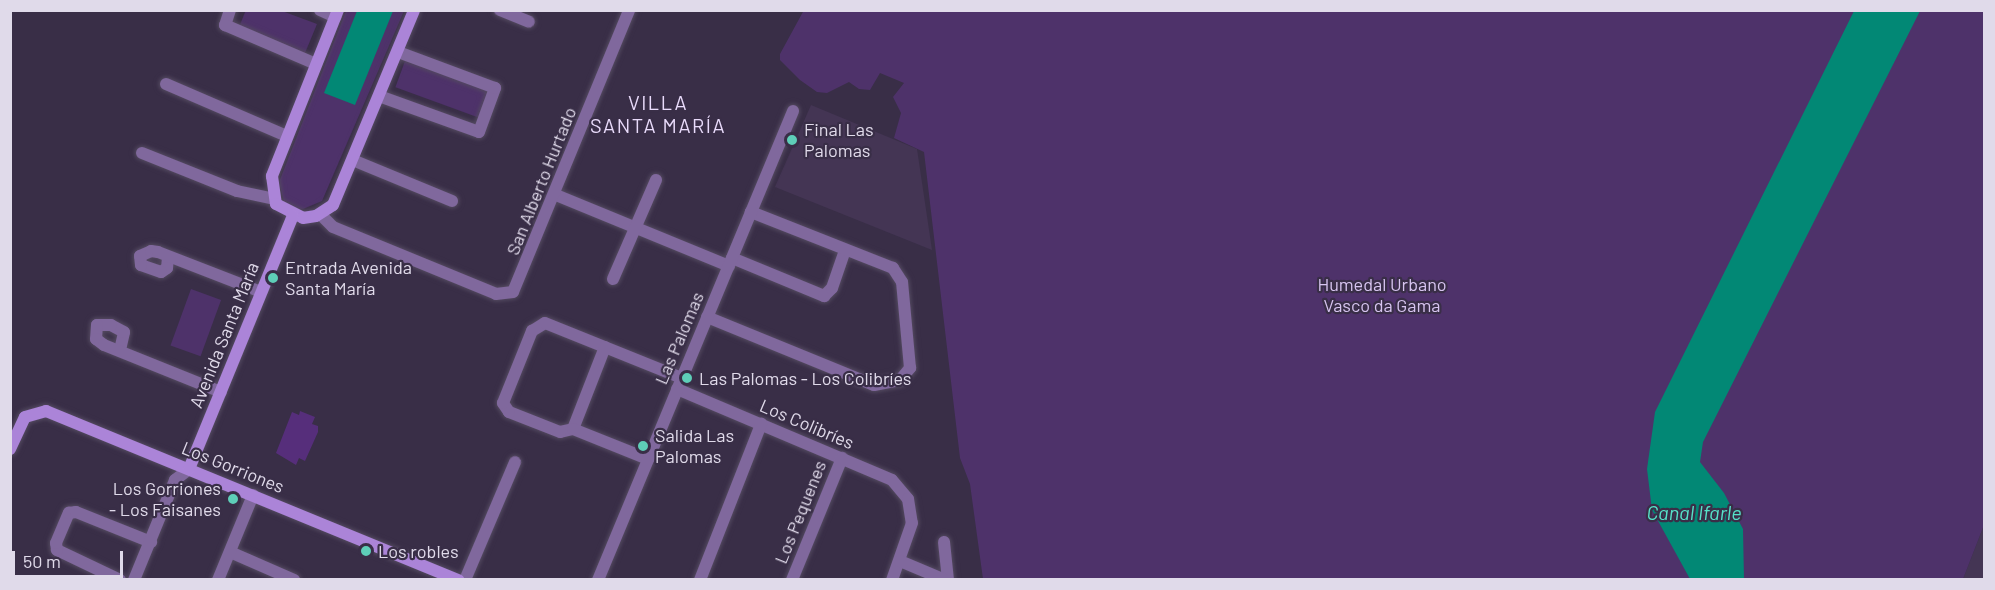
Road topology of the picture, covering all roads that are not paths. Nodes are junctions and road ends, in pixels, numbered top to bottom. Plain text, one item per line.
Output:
1 (230, 10) edge
2 (320, 10) edge
3 (414, 10) edge
4 (500, 10) edge
5 (629, 10) edge
6 (337, 14) edge
7 (529, 22) dead end
8 (398, 52) junction
9 (316, 64) junction
10 (166, 84) dead end
11 (379, 96) junction
12 (793, 111) dead end
13 (287, 136) junction
14 (142, 153) dead end
15 (355, 161) junction
16 (656, 180) dead end
17 (556, 195) junction
18 (274, 199) junction
19 (452, 201) dead end
20 (751, 212) junction
21 (292, 214) junction
22 (320, 214) junction
23 (636, 228) junction
24 (845, 251) junction
25 (168, 257) dead end
26 (730, 262) junction
27 (613, 279) dead end
28 (261, 292) junction
29 (707, 317) junction
30 (605, 347) junction
31 (120, 350) dead end
32 (680, 384) junction
33 (220, 392) junction
34 (761, 424) junction
35 (573, 429) junction
36 (10, 449) edge
37 (842, 458) junction
38 (648, 459) junction
39 (515, 462) dead end
40 (189, 469) junction
41 (253, 495) junction
42 (151, 542) junction
43 (944, 542) dead end
44 (230, 552) junction
45 (900, 561) junction
46 (120, 579) edge
47 (134, 579) edge
48 (218, 579) edge
49 (294, 579) edge
50 (459, 579) edge
51 (465, 579) edge
52 (598, 579) edge
53 (700, 579) edge
54 (792, 579) edge
55 (892, 579) edge
56 (947, 579) edge

1 - 9 street
2 - 6 street
3 - 8 street
4 - 7 street
5 - 17 street, San Alberto Hurtado
6 - 9 street
8 - 11 street
8 - 11 street
9 - 13 street
10 - 13 street
11 - 15 street
12 - 20 street, Las Palomas
13 - 18 street
14 - 18 street
15 - 19 street
15 - 22 street
16 - 23 street
17 - 22 street, San Alberto Hurtado
17 - 23 street
18 - 21 street
20 - 24 street
20 - 26 street, Las Palomas
21 - 22 street
21 - 28 street, Avenida Santa María
23 - 26 street
23 - 27 street
24 - 26 street
24 - 29 street
25 - 28 street
26 - 29 street, Las Palomas
28 - 33 street, Avenida Santa María
29 - 32 street, Las Palomas
30 - 32 street, Los Colibríes
30 - 35 street
30 - 35 street, Los Colibríes
31 - 33 street
32 - 34 street, Los Colibríes
32 - 38 street, Las Palomas
33 - 40 street, Avenida Santa María
34 - 37 street, Los Colibríes
34 - 53 street
35 - 38 street
36 - 40 street, Los Gorriones
37 - 45 street, Los Colibríes
37 - 54 street, Los Pequenes
38 - 52 street, Las Palomas
39 - 51 street
40 - 41 street, Los Gorriones
40 - 42 street
41 - 44 street
41 - 50 street, Los Gorriones
42 - 46 street
42 - 47 street
43 - 56 street
44 - 48 street
44 - 49 street
45 - 55 street
45 - 56 street

